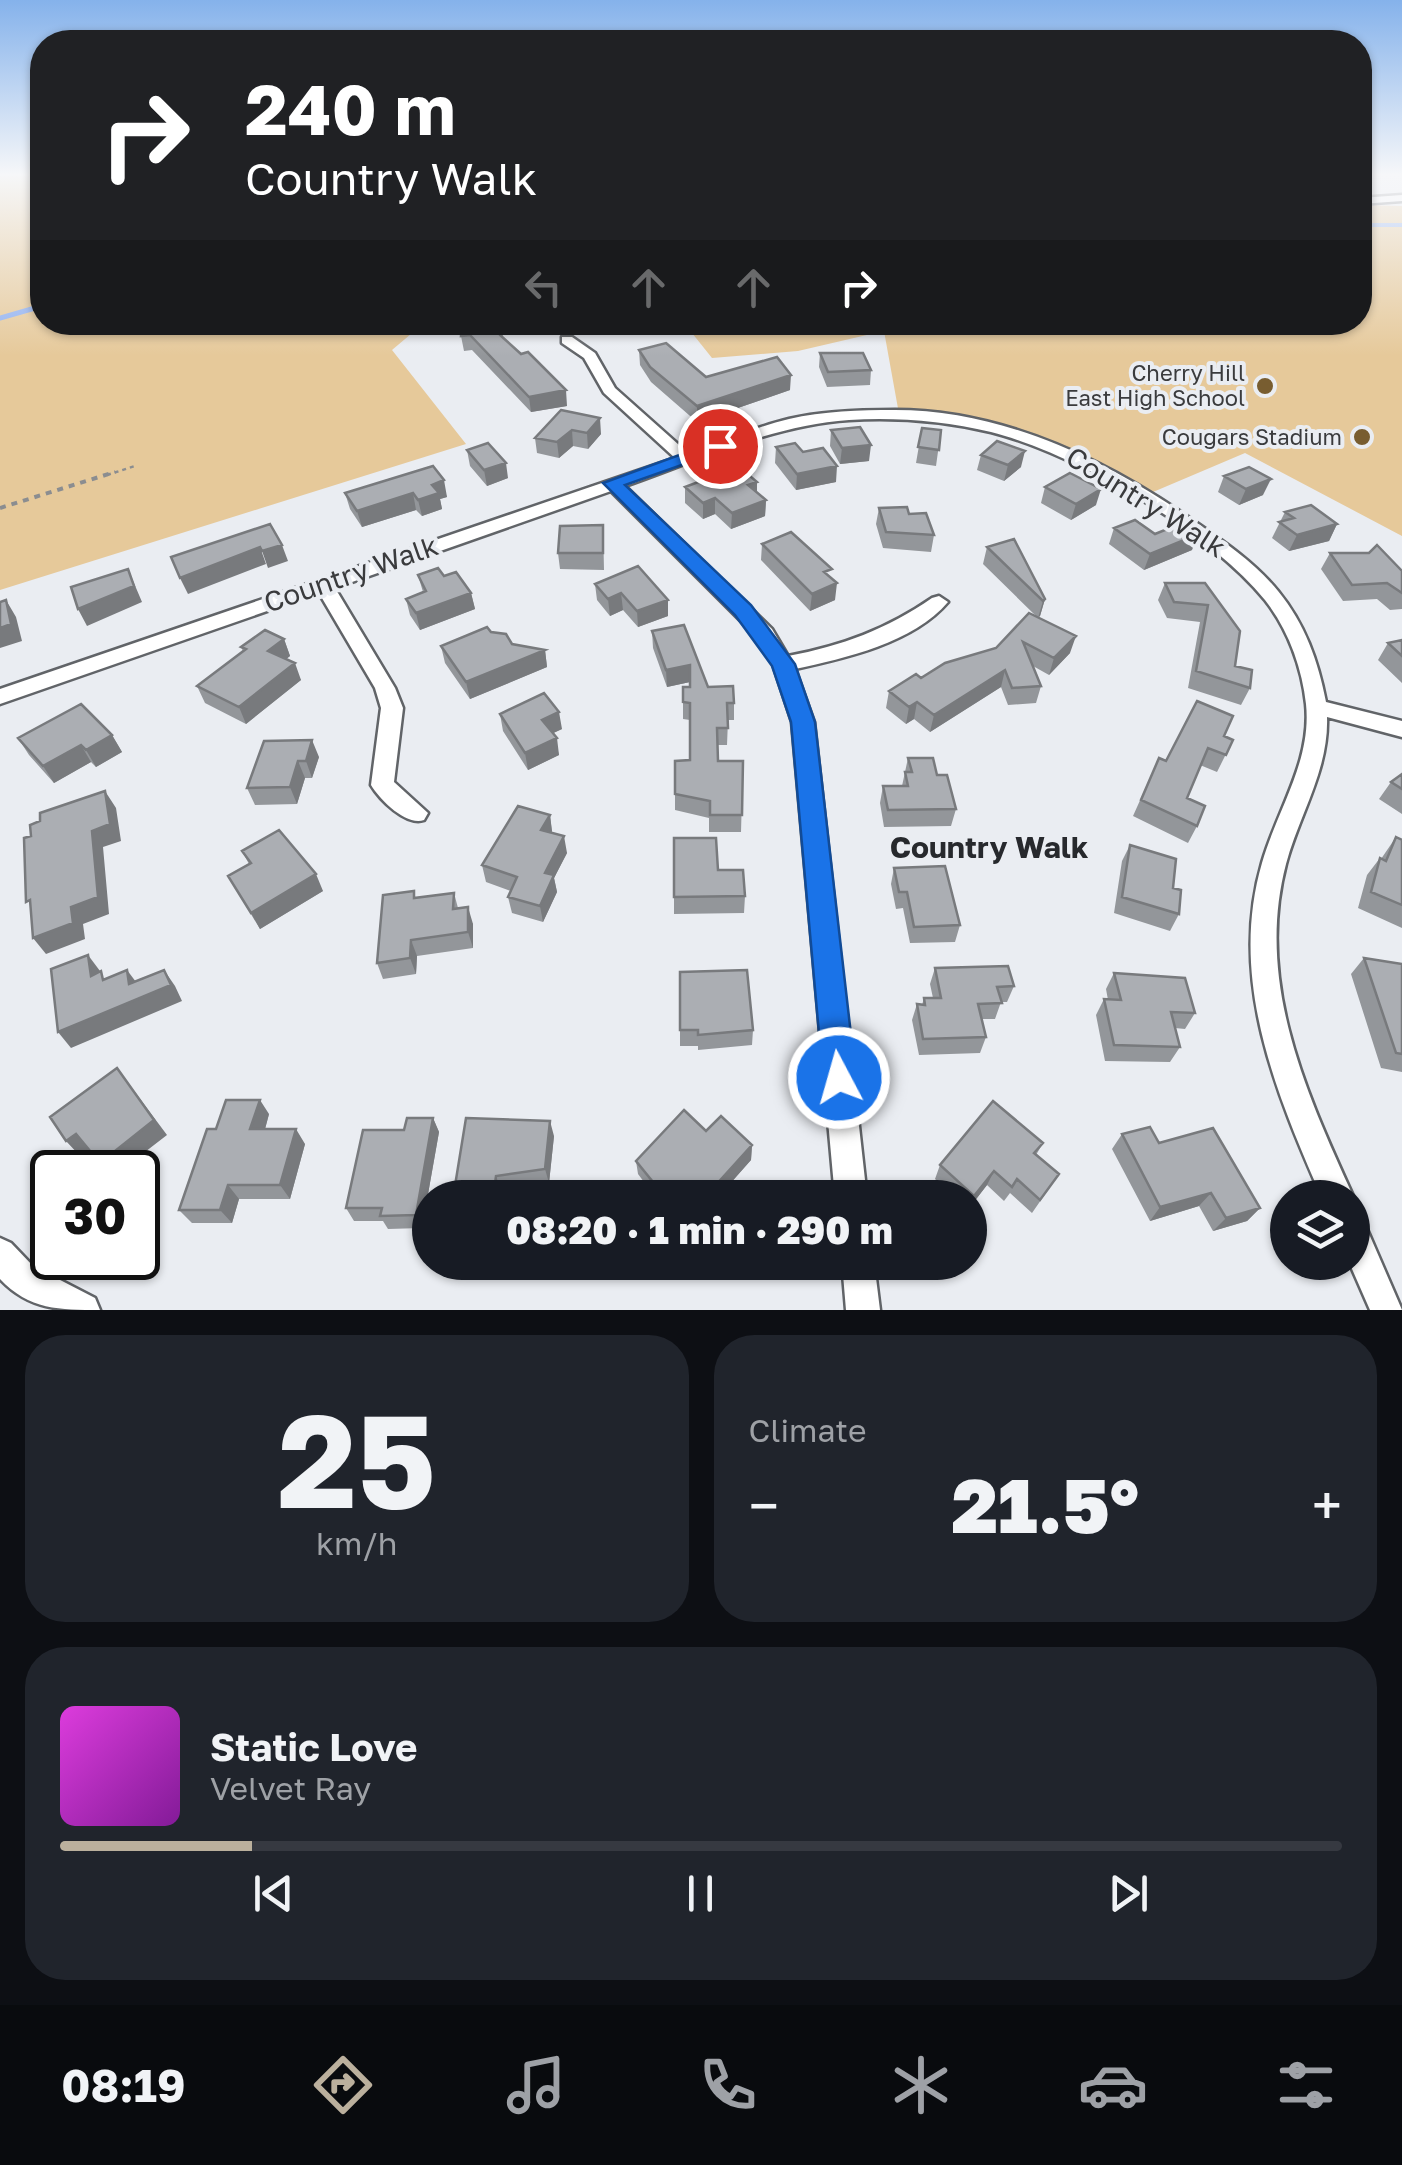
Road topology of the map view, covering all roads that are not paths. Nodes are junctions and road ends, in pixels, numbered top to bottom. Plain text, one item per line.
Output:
1 (567, 340) dead end
2 (684, 458) junction
3 (612, 483) junction
4 (322, 584) junction
5 (940, 602) dead end
6 (783, 664) junction
7 (0, 697) edge
8 (1317, 707) junction
9 (1402, 729) edge
10 (416, 813) dead end
11 (849, 1180) edge
12 (1331, 1180) edge
13 (0, 1254) edge
14 (1370, 1272) edge
15 (860, 1280) edge
16 (83, 1310) edge
17 (863, 1310) edge
18 (1387, 1310) edge

1 - 2 street
2 - 3 street, Country Walk
2 - 8 street, Country Walk
3 - 4 street, Country Walk
3 - 6 street
4 - 7 street, Country Walk
4 - 10 street
5 - 6 street
6 - 11 street
8 - 9 street
8 - 12 street, Country Walk
13 - 16 street
14 - 18 street
15 - 17 street

